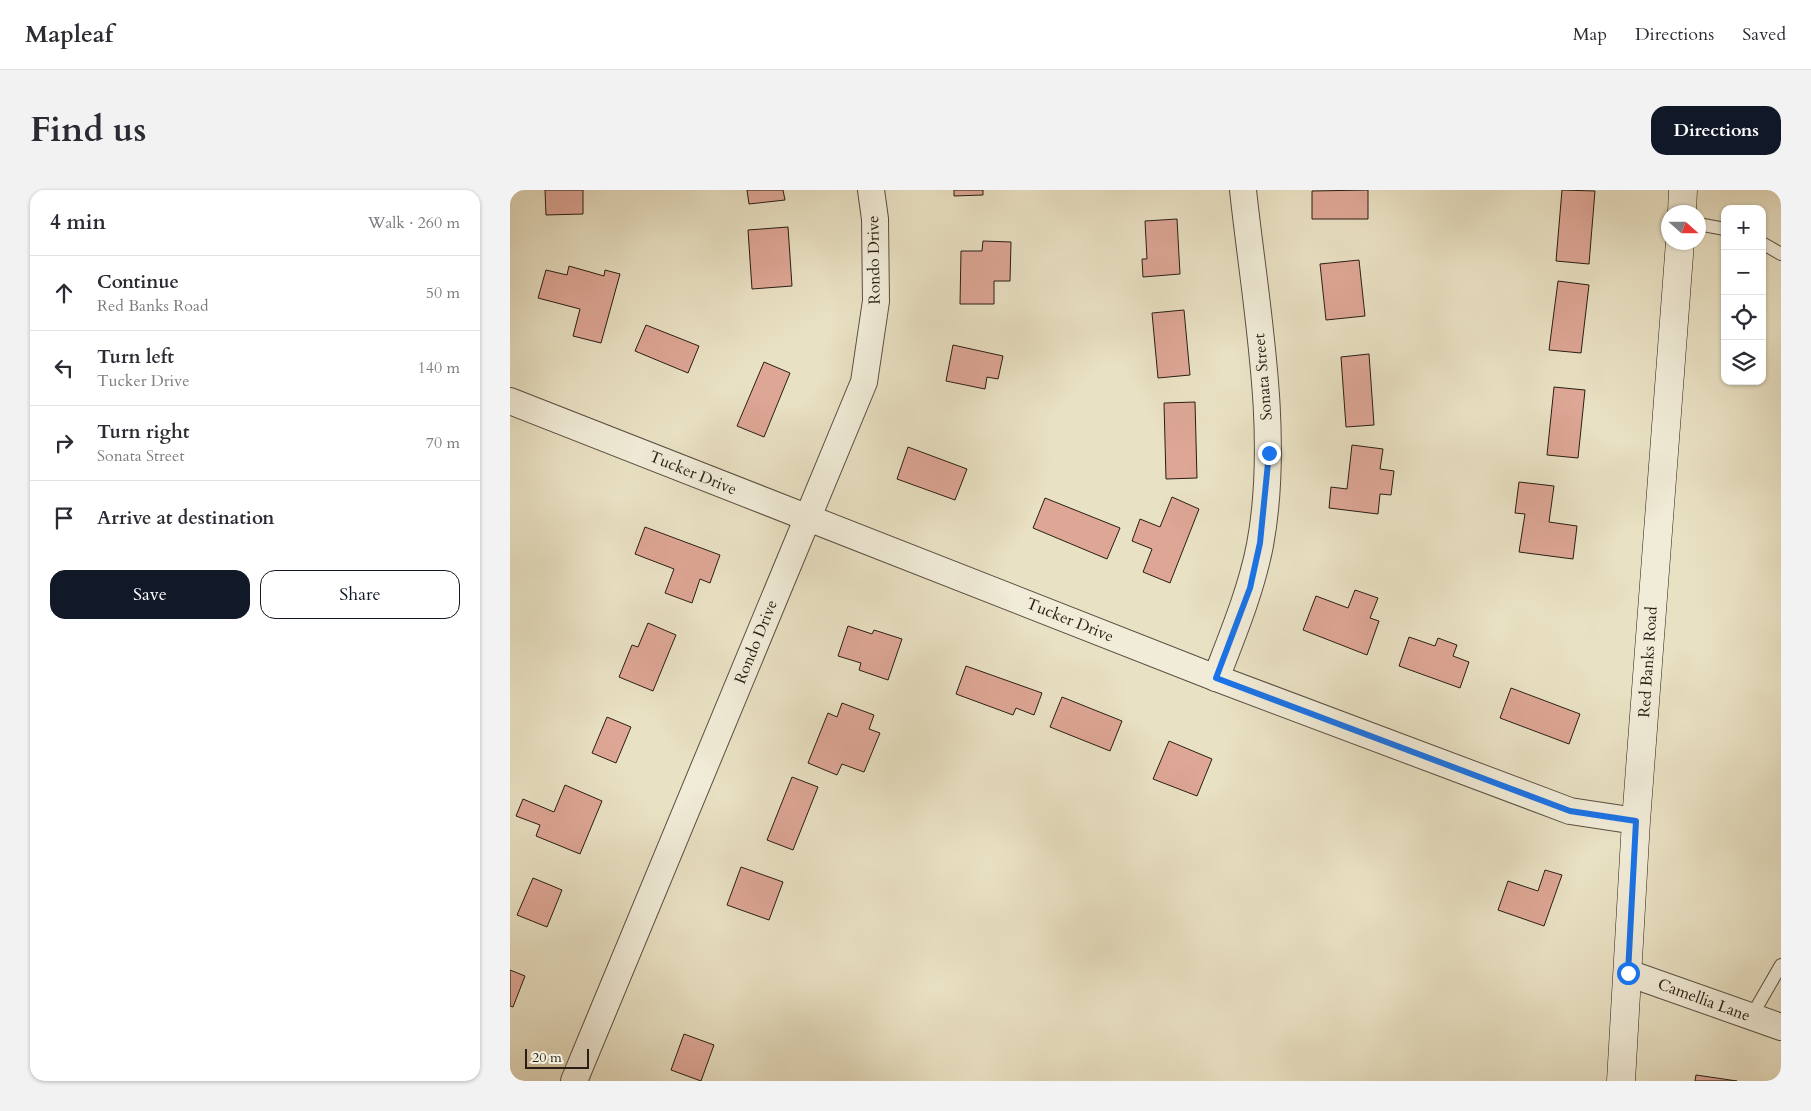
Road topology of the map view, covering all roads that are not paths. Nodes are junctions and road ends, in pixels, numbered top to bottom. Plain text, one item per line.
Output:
1 (871, 190) edge
2 (1242, 190) edge
3 (1683, 190) edge
4 (1682, 205) edge
5 (1706, 225) edge
6 (1721, 228) edge
7 (1766, 245) edge
8 (1679, 250) edge
9 (1781, 254) edge
10 (510, 401) edge
11 (807, 519) junction
12 (1216, 678) junction
13 (1636, 821) junction
14 (1781, 965) edge
15 (1628, 973) junction
16 (1751, 1017) junction
17 (1781, 1027) edge
18 (574, 1081) edge
19 (1621, 1081) edge

1 - 11 street, Rondo Drive
2 - 12 street, Sonata Street
3 - 4 street
5 - 6 lane
7 - 9 lane
8 - 13 street, Red Banks Road
10 - 11 street, Tucker Drive
11 - 12 street, Tucker Drive
11 - 18 street, Rondo Drive
12 - 13 street, Tucker Drive
13 - 15 street, Red Banks Road
14 - 16 lane
15 - 16 street, Camellia Lane
15 - 19 street, Red Banks Road
16 - 17 street, Camellia Lane

